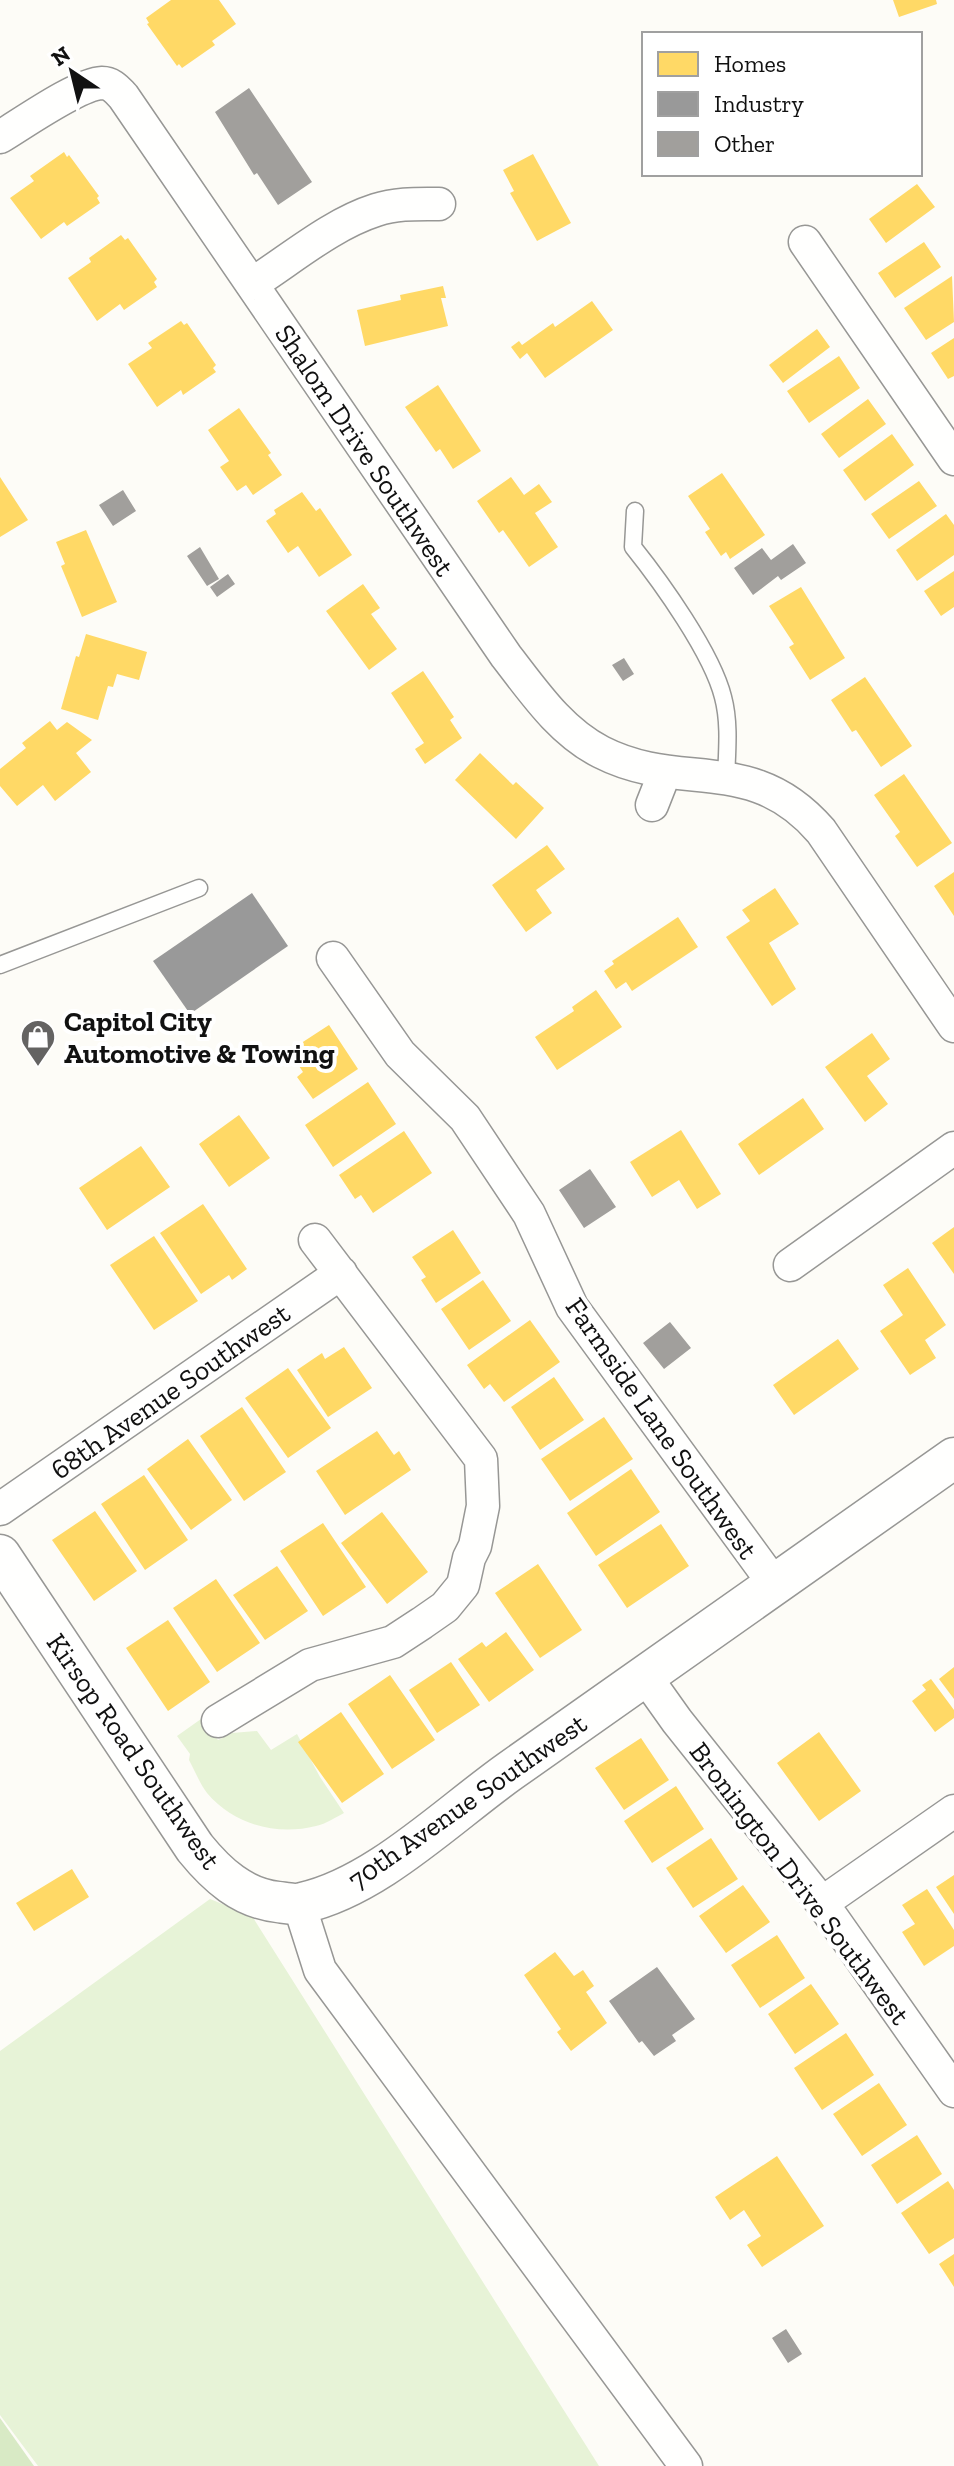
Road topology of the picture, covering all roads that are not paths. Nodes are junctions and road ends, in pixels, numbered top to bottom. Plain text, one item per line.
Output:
1 (0, 137) edge
2 (439, 204) dead end
3 (805, 242) dead end
4 (252, 284) junction
5 (954, 459) edge
6 (635, 511) dead end
7 (665, 772) junction
8 (726, 778) junction
9 (652, 805) dead end
10 (199, 888) dead end
11 (333, 958) dead end
12 (0, 965) edge
13 (954, 1026) edge
14 (954, 1148) edge
15 (315, 1240) dead end
16 (790, 1265) dead end
17 (341, 1273) junction
18 (954, 1458) edge
19 (0, 1509) edge
20 (0, 1555) edge
21 (775, 1585) junction
22 (645, 1676) junction
23 (218, 1721) dead end
24 (954, 1811) edge
25 (822, 1903) junction
26 (299, 1904) junction
27 (954, 2091) edge
28 (686, 2466) edge

1 - 4 street, Shalom Drive Southwest
2 - 4 street
3 - 5 street
4 - 7 street, Shalom Drive Southwest
6 - 8 lane
7 - 8 street, Shalom Drive Southwest
7 - 9 street
8 - 13 street, Shalom Drive Southwest
10 - 12 lane
11 - 21 street, Farmside Lane Southwest
14 - 16 street
15 - 17 street
17 - 19 street, 68th Avenue Southwest
17 - 23 street
18 - 21 street, 70th Avenue Southwest
20 - 26 street, Kirsop Road Southwest
21 - 22 street, 70th Avenue Southwest
22 - 25 street, Bronington Drive Southwest
22 - 26 street, 70th Avenue Southwest
24 - 25 street
25 - 27 street, Bronington Drive Southwest
26 - 28 street

